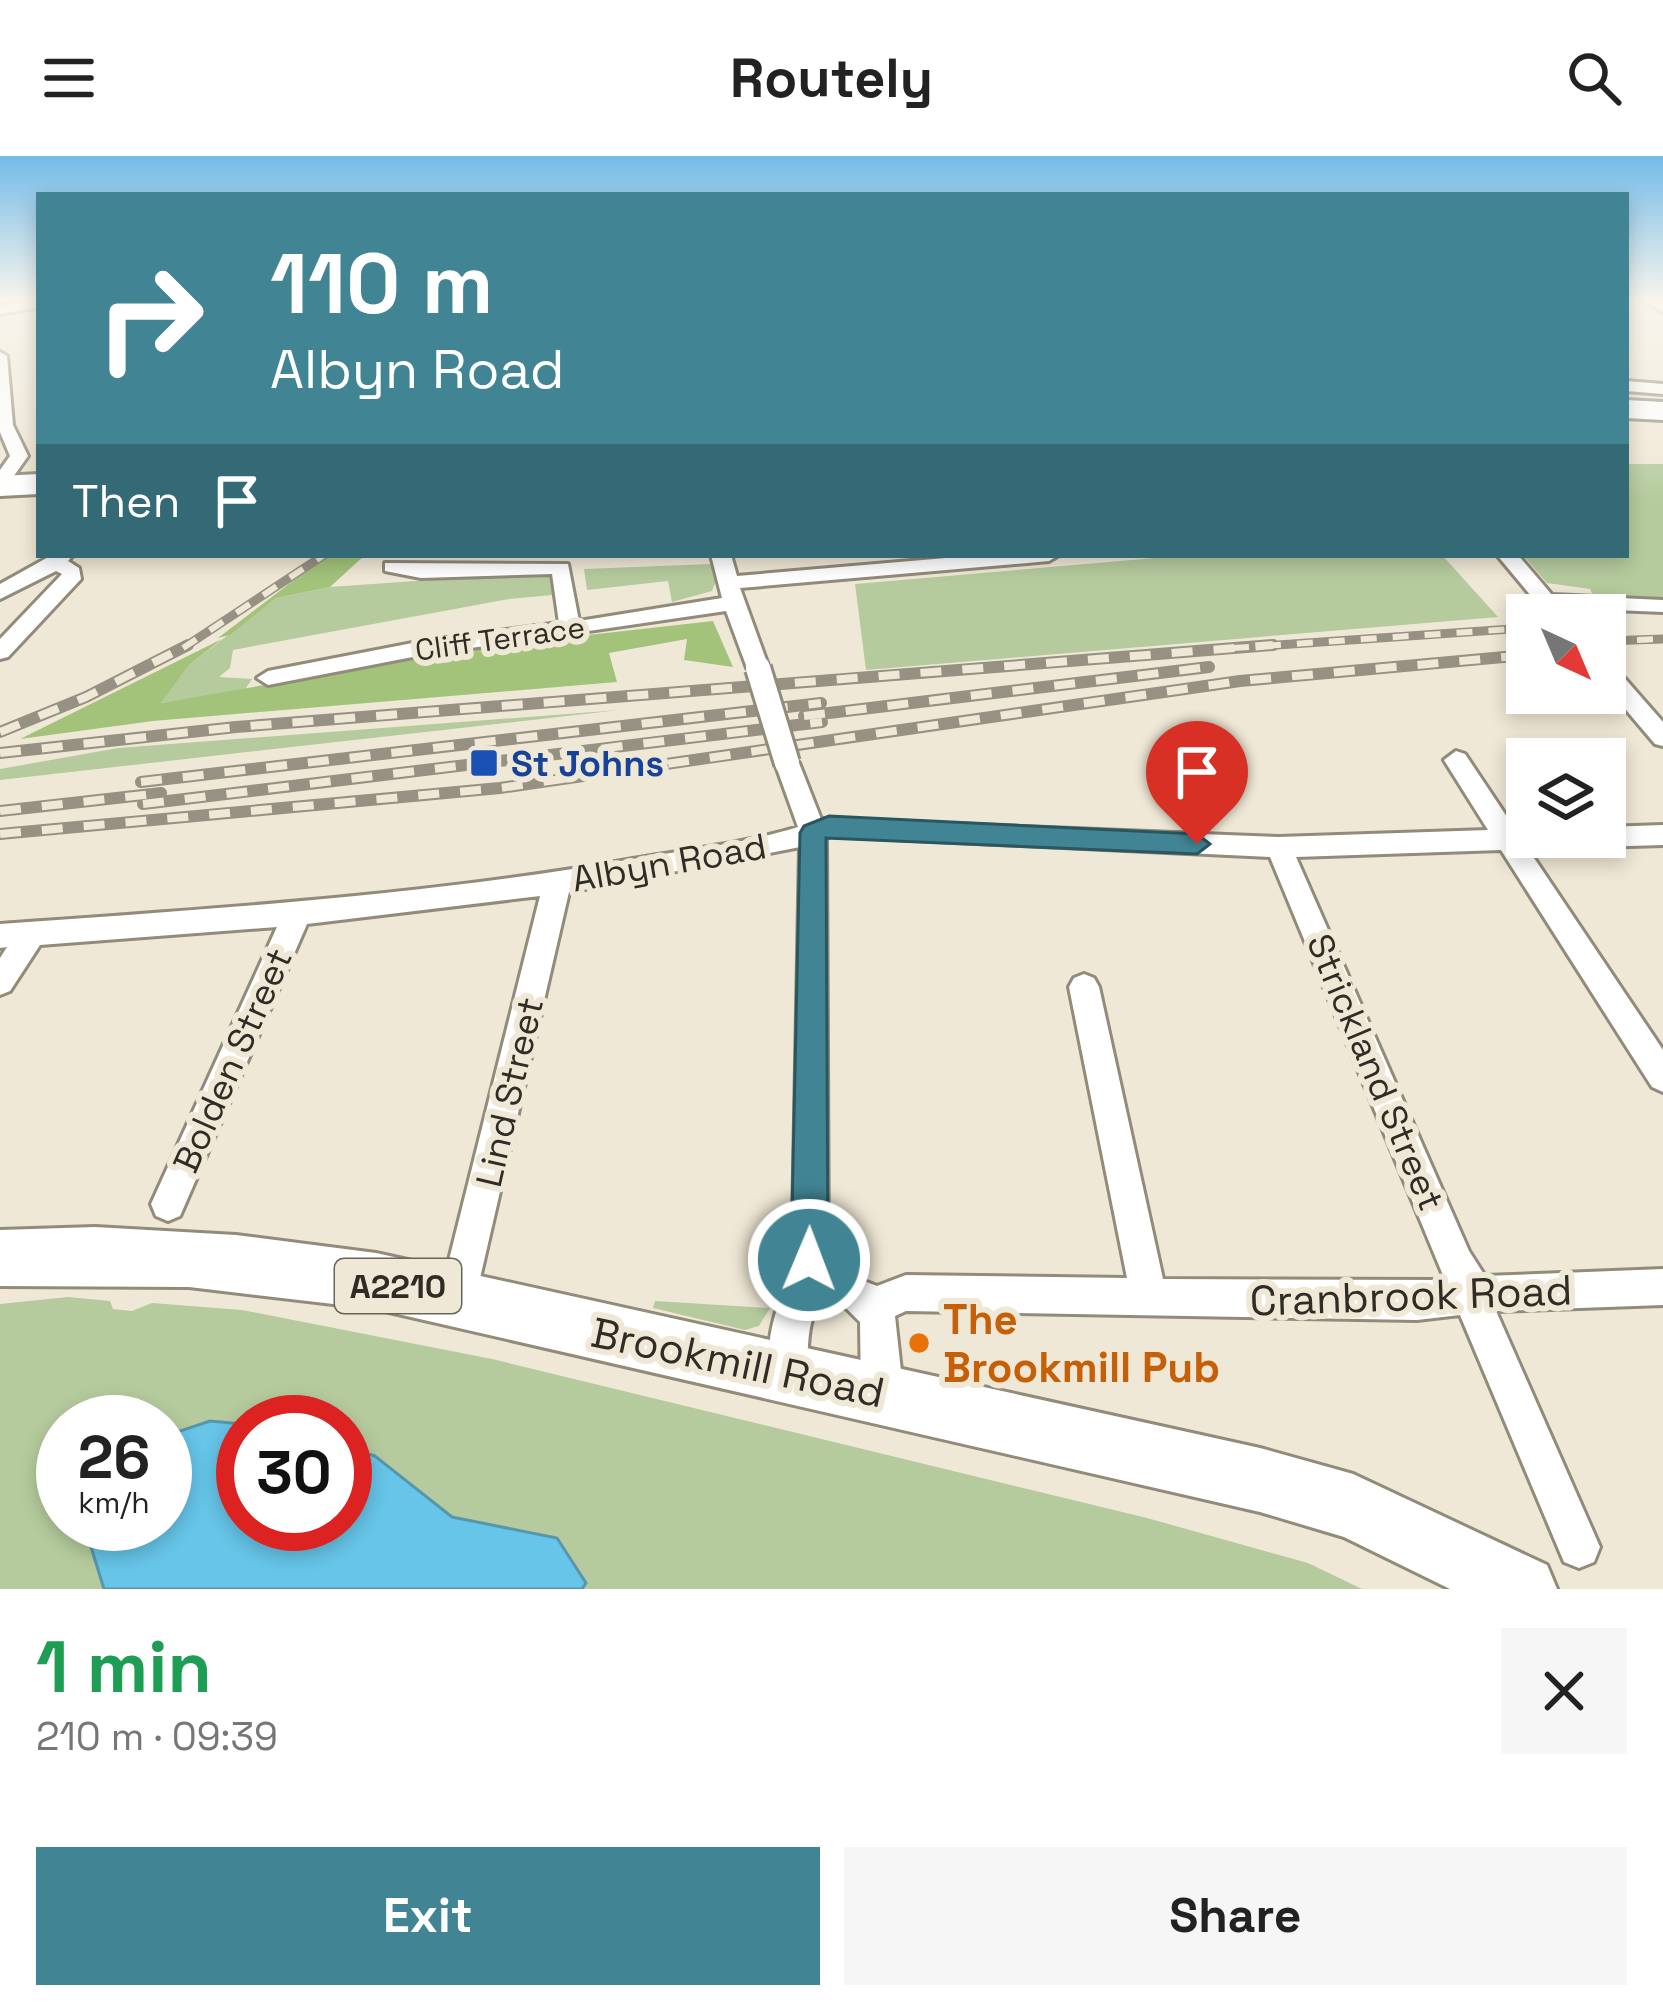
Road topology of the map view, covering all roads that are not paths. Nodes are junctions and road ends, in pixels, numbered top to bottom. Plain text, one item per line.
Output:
1 (1, 366) edge
2 (0, 484) edge
3 (36, 484) edge
4 (723, 558) edge
5 (1023, 558) edge
6 (1510, 558) edge
7 (60, 559) edge
8 (392, 567) dead end
9 (730, 592) junction
10 (0, 593) edge
11 (1540, 594) edge
12 (1663, 606) edge
13 (1626, 607) edge
14 (569, 628) junction
15 (0, 652) edge
16 (268, 678) dead end
17 (1626, 695) edge
18 (1663, 738) edge
19 (1456, 760) dead end
20 (813, 833) junction
21 (1506, 833) edge
22 (1663, 835) edge
23 (1626, 836) edge
24 (1506, 839) edge
25 (1279, 847) junction
26 (1522, 858) edge
27 (557, 883) junction
28 (296, 916) junction
29 (32, 934) junction
30 (0, 936) edge
31 (0, 982) edge
32 (1084, 987) dead end
33 (1663, 1077) edge
34 (168, 1204) dead end
35 (0, 1258) edge
36 (1468, 1285) junction
37 (810, 1286) junction
38 (1663, 1288) edge
39 (1149, 1298) junction
40 (458, 1300) junction
41 (873, 1306) junction
42 (788, 1375) junction
43 (881, 1393) junction
44 (1579, 1547) dead end
45 (1523, 1589) edge

1 - 2 street
2 - 3 highway
4 - 9 street
5 - 9 street, Cliff Terrace
6 - 11 street
7 - 10 street
7 - 15 street
8 - 14 street
9 - 14 street, Cliff Terrace
9 - 20 street, bridge
12 - 13 street
14 - 16 street, Cliff Terrace
17 - 18 street
19 - 21 street
20 - 25 street, Albyn Road
20 - 27 street, Albyn Road
20 - 37 street
22 - 23 street
24 - 25 street, Albyn Road
25 - 36 street, Strickland Street
26 - 33 street
27 - 28 street, Albyn Road
27 - 40 street, Lind Street
28 - 29 street, Albyn Road
28 - 34 street, Bolden Street
29 - 30 street, Albyn Road
29 - 31 street
32 - 39 street
35 - 40 main road, Brookmill Road / A2210
36 - 38 street, Cranbrook Road
36 - 39 street, Cranbrook Road
36 - 44 street, Strickland Street
37 - 41 street
37 - 42 street
39 - 41 street, Cranbrook Road
40 - 42 main road, Brookmill Road / A2210
41 - 43 street
42 - 43 main road, Brookmill Road / A2210
43 - 45 main road, Brookmill Road / A2210

